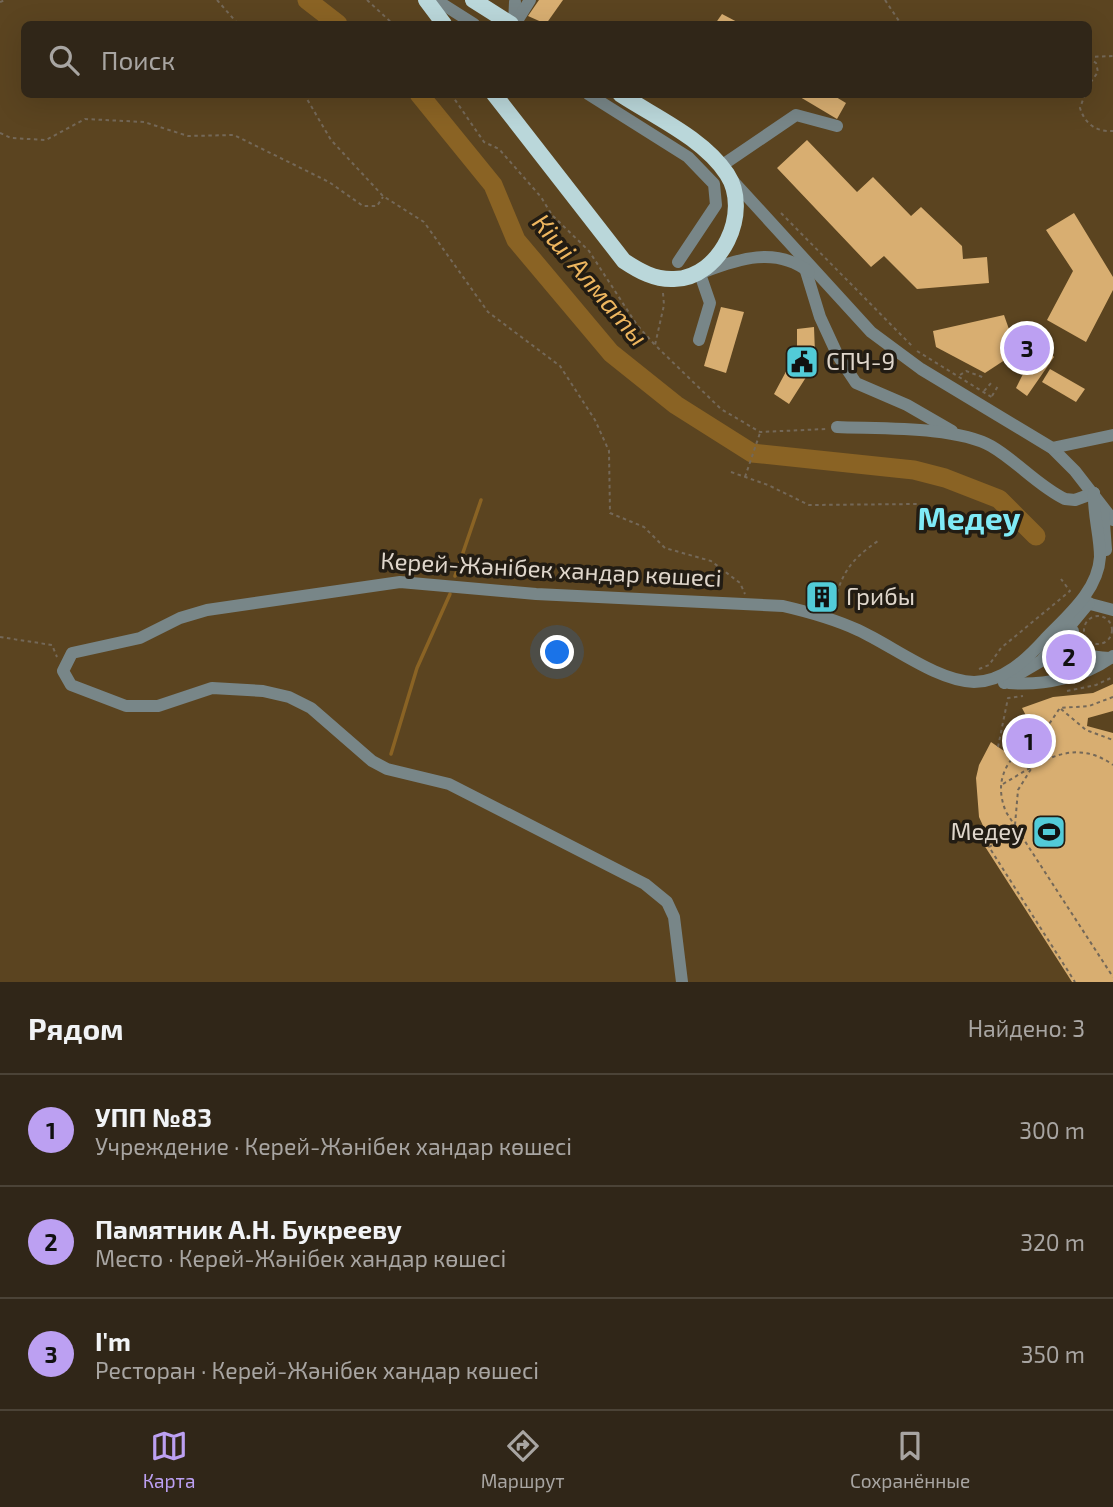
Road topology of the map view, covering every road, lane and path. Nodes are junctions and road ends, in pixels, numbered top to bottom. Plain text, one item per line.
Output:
1 (5, 0) edge
2 (217, 0) edge
3 (367, 0) edge
4 (426, 0) edge
5 (436, 0) edge
6 (473, 0) edge
7 (530, 0) edge
8 (885, 0) edge
9 (0, 2) edge
10 (515, 2) dead end
11 (235, 21) edge
12 (390, 21) edge
13 (442, 21) edge
14 (469, 21) edge
15 (508, 21) edge
16 (513, 21) edge
17 (515, 21) edge
18 (899, 21) edge
19 (1113, 56) edge
20 (1092, 57) edge
21 (1092, 60) edge
22 (1092, 80) edge
23 (306, 98) edge
24 (454, 98) edge
25 (497, 98) edge
26 (594, 98) edge
27 (626, 98) edge
28 (1084, 98) edge
29 (837, 126) dead end
30 (1113, 131) edge
31 (0, 132) edge
32 (724, 171) junction
33 (383, 197) junction
34 (781, 213) dead end
35 (781, 258) junction
36 (804, 268) junction
37 (680, 270) junction
38 (782, 273) dead end
39 (700, 274) junction
40 (662, 278) junction
41 (852, 278) dead end
42 (847, 282) junction
43 (840, 296) junction
44 (699, 340) dead end
45 (655, 345) junction
46 (959, 377) junction
47 (985, 378) dead end
48 (992, 382) dead end
49 (992, 397) junction
50 (836, 427) joint
51 (760, 432) junction
52 (1113, 435) edge
53 (969, 438) junction
54 (1052, 448) junction
55 (731, 472) dead end
56 (745, 478) junction
57 (1094, 493) junction
58 (1103, 506) junction
59 (1113, 520) edge
60 (940, 527) dead end
61 (878, 541) dead end
62 (1061, 579) dead end
63 (745, 595) dead end
64 (1084, 603) junction
65 (1113, 610) edge
66 (833, 611) dead end
67 (1078, 632) junction
68 (0, 637) edge
69 (1112, 657) edge
70 (63, 671) junction
71 (975, 671) dead end
72 (1113, 677) edge
73 (998, 681) junction
74 (1067, 691) dead end
75 (1032, 695) dead end
76 (1113, 697) edge
77 (1060, 708) junction
78 (1113, 740) edge
79 (998, 747) dead end
80 (1037, 764) junction
81 (1113, 765) edge
82 (1001, 786) junction
83 (1017, 830) junction
84 (1113, 977) edge
85 (682, 982) edge
86 (1075, 982) edge

1 - 9 path
2 - 11 path
3 - 12 path
4 - 13 main road
5 - 14 street
6 - 15 main road
7 - 17 street
8 - 18 path
10 - 16 street
19 - 20 path
21 - 22 path
23 - 33 path
24 - 45 path
25 - 40 main road
26 - 37 street
27 - 32 main road
28 - 30 path
29 - 32 street
31 - 33 path
32 - 37 main road
32 - 43 street
33 - 63 path
34 - 42 path
35 - 36 street
35 - 38 street
35 - 39 street
36 - 43 street
36 - 53 street
37 - 39 street
37 - 40 main road
39 - 44 street
40 - 45 path
41 - 42 path
42 - 46 path
43 - 49 street
45 - 51 path
46 - 47 path
46 - 49 path
48 - 49 path
49 - 54 street
50 - 51 path
50 - 53 street
51 - 56 path
52 - 54 street
53 - 57 street
54 - 57 street
55 - 56 path
56 - 60 path
57 - 58 street
57 - 64 street, Керей-Жәнібек хандар көшесі
58 - 59 street
58 - 64 street, Керей-Жәнібек хандар көшесі
61 - 66 path
62 - 71 path
64 - 65 street
64 - 73 street, Керей-Жәнібек хандар көшесі
67 - 67 path
67 - 69 street
68 - 70 path
69 - 73 street
70 - 73 street, Керей-Жәнібек хандар көшесі
70 - 85 street
72 - 74 path
75 - 79 path
76 - 77 path
77 - 78 path
77 - 82 path
80 - 81 path
80 - 82 path
80 - 83 path
82 - 83 path
83 - 84 path
83 - 86 path

